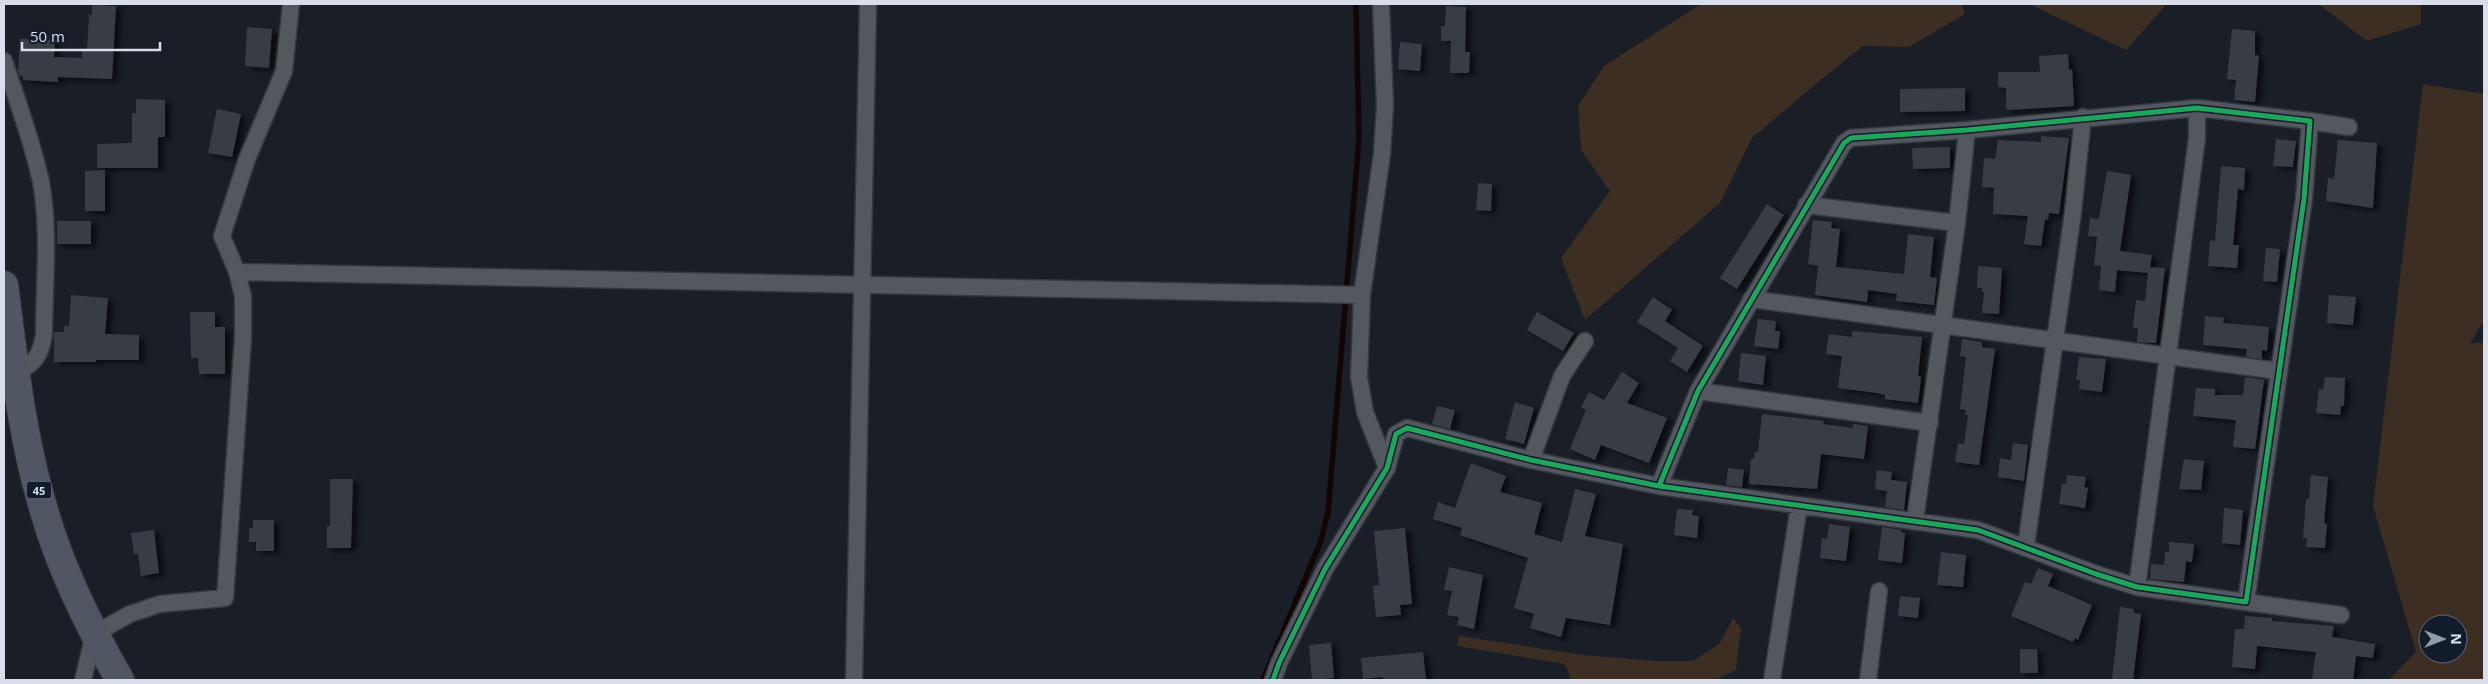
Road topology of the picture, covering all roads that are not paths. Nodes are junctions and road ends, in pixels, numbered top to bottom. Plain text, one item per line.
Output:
1 (291, 4) edge
2 (868, 4) edge
3 (1381, 4) edge
4 (4, 60) edge
5 (2197, 108) junction
6 (2083, 118) junction
7 (2310, 121) junction
8 (2348, 127) dead end
9 (1967, 130) junction
10 (1806, 205) junction
11 (1957, 223) junction
12 (237, 272) junction
13 (861, 284) junction
14 (4, 285) edge
15 (1362, 295) junction
16 (1751, 299) junction
17 (1943, 324) junction
18 (2055, 340) junction
19 (1585, 341) dead end
20 (2166, 355) junction
21 (2278, 370) junction
22 (15, 374) junction
23 (1698, 391) junction
24 (11, 403) edge
25 (1930, 422) junction
26 (1531, 460) junction
27 (1387, 468) junction
28 (1659, 486) junction
29 (1799, 506) junction
30 (1916, 520) junction
31 (2026, 546) junction
32 (2137, 586) junction
33 (1879, 591) dead end
34 (2246, 602) junction
35 (2341, 615) dead end
36 (94, 634) junction
37 (83, 680) edge
38 (120, 680) edge
39 (854, 680) edge
40 (1273, 680) edge
41 (1772, 680) edge
42 (1868, 680) edge

1 - 12 street
2 - 13 street
3 - 15 street
4 - 22 street
5 - 6 street
5 - 7 street
5 - 20 street
6 - 9 street
6 - 18 street
7 - 8 street
7 - 21 street
9 - 10 street
9 - 11 street
10 - 11 street
10 - 16 street
11 - 17 street
12 - 13 street
12 - 36 street
13 - 15 street
13 - 39 street
14 - 22 highway, 45
15 - 27 street
16 - 17 street
16 - 23 street
17 - 18 street
17 - 25 street
18 - 20 street
18 - 31 street
19 - 26 street
20 - 21 street
20 - 32 street
21 - 34 street
22 - 24 highway, 45
23 - 25 street
23 - 28 street
24 - 36 highway, 45
25 - 30 street
26 - 27 street
26 - 28 street
27 - 40 street
28 - 29 street
29 - 30 street
29 - 41 street
30 - 31 street
31 - 32 street
32 - 34 street
33 - 42 street
34 - 35 street
36 - 37 street
36 - 38 highway, 45

